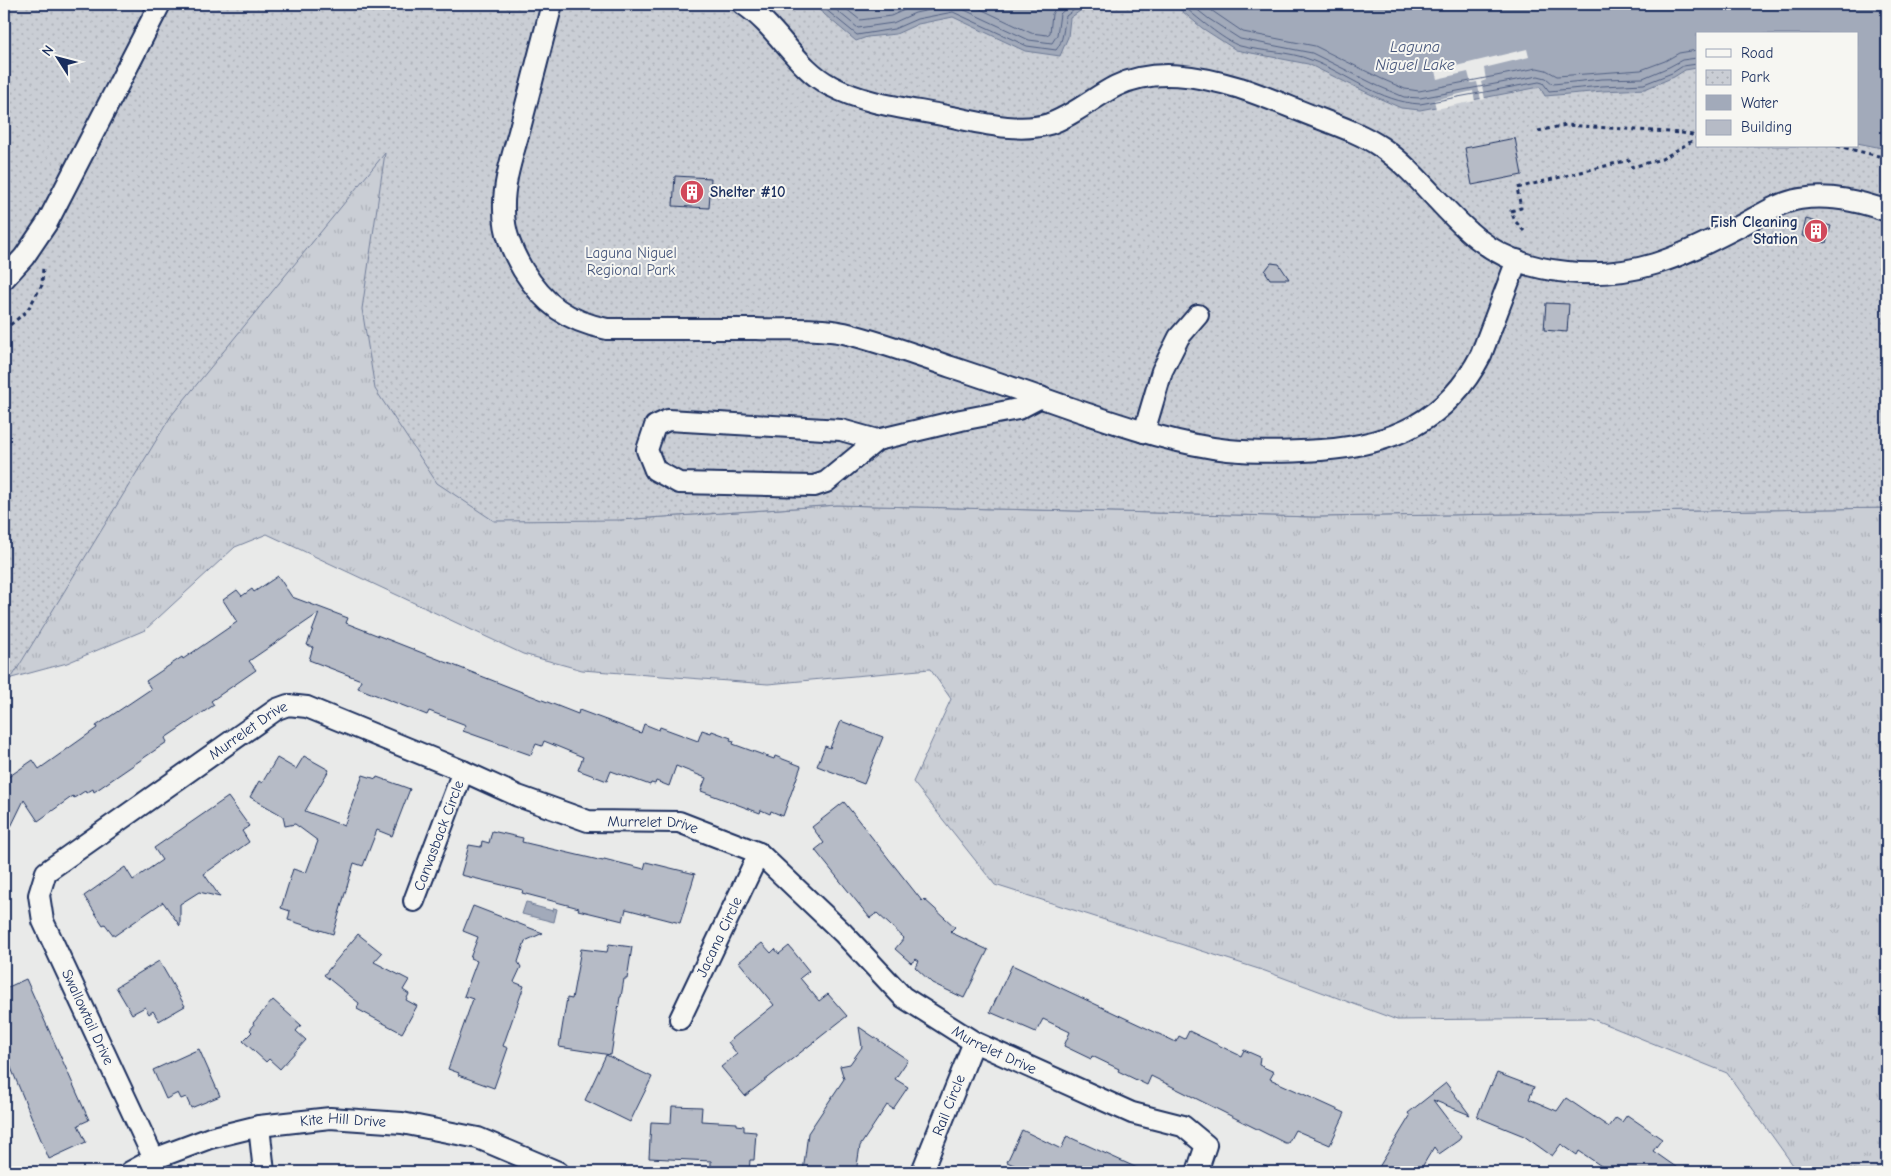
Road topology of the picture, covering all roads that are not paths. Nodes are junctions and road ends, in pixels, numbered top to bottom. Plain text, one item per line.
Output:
1 (160, 4) edge
2 (552, 4) edge
3 (743, 4) edge
4 (1887, 211) edge
5 (1517, 260) junction
6 (4, 279) edge
7 (1198, 315) dead end
8 (1041, 397) junction
9 (1144, 432) junction
10 (877, 440) junction
11 (463, 771) junction
12 (759, 853) junction
13 (46, 872) joint
14 (414, 901) dead end
15 (680, 1019) dead end
16 (974, 1042) junction
17 (259, 1126) junction
18 (154, 1159) junction
19 (923, 1169) dead end
20 (130, 1172) edge
21 (264, 1172) edge
22 (558, 1172) edge
23 (1197, 1172) edge

1 - 6 street
2 - 8 street
3 - 5 street
4 - 5 street
5 - 9 street
7 - 9 street
8 - 9 street
8 - 10 street
10 - 10 street
11 - 12 street, Murrelet Drive
11 - 13 street, Murrelet Drive
11 - 14 street, Canvasback Circle
12 - 15 street, Jacana Circle
12 - 16 street, Murrelet Drive
13 - 18 street, Swallowtail Drive
16 - 19 street, Rail Circle
16 - 23 street, Murrelet Drive
17 - 18 street, Kite Hill Drive
17 - 21 street
17 - 22 street, Kite Hill Drive
18 - 20 street, Kite Hill Drive

